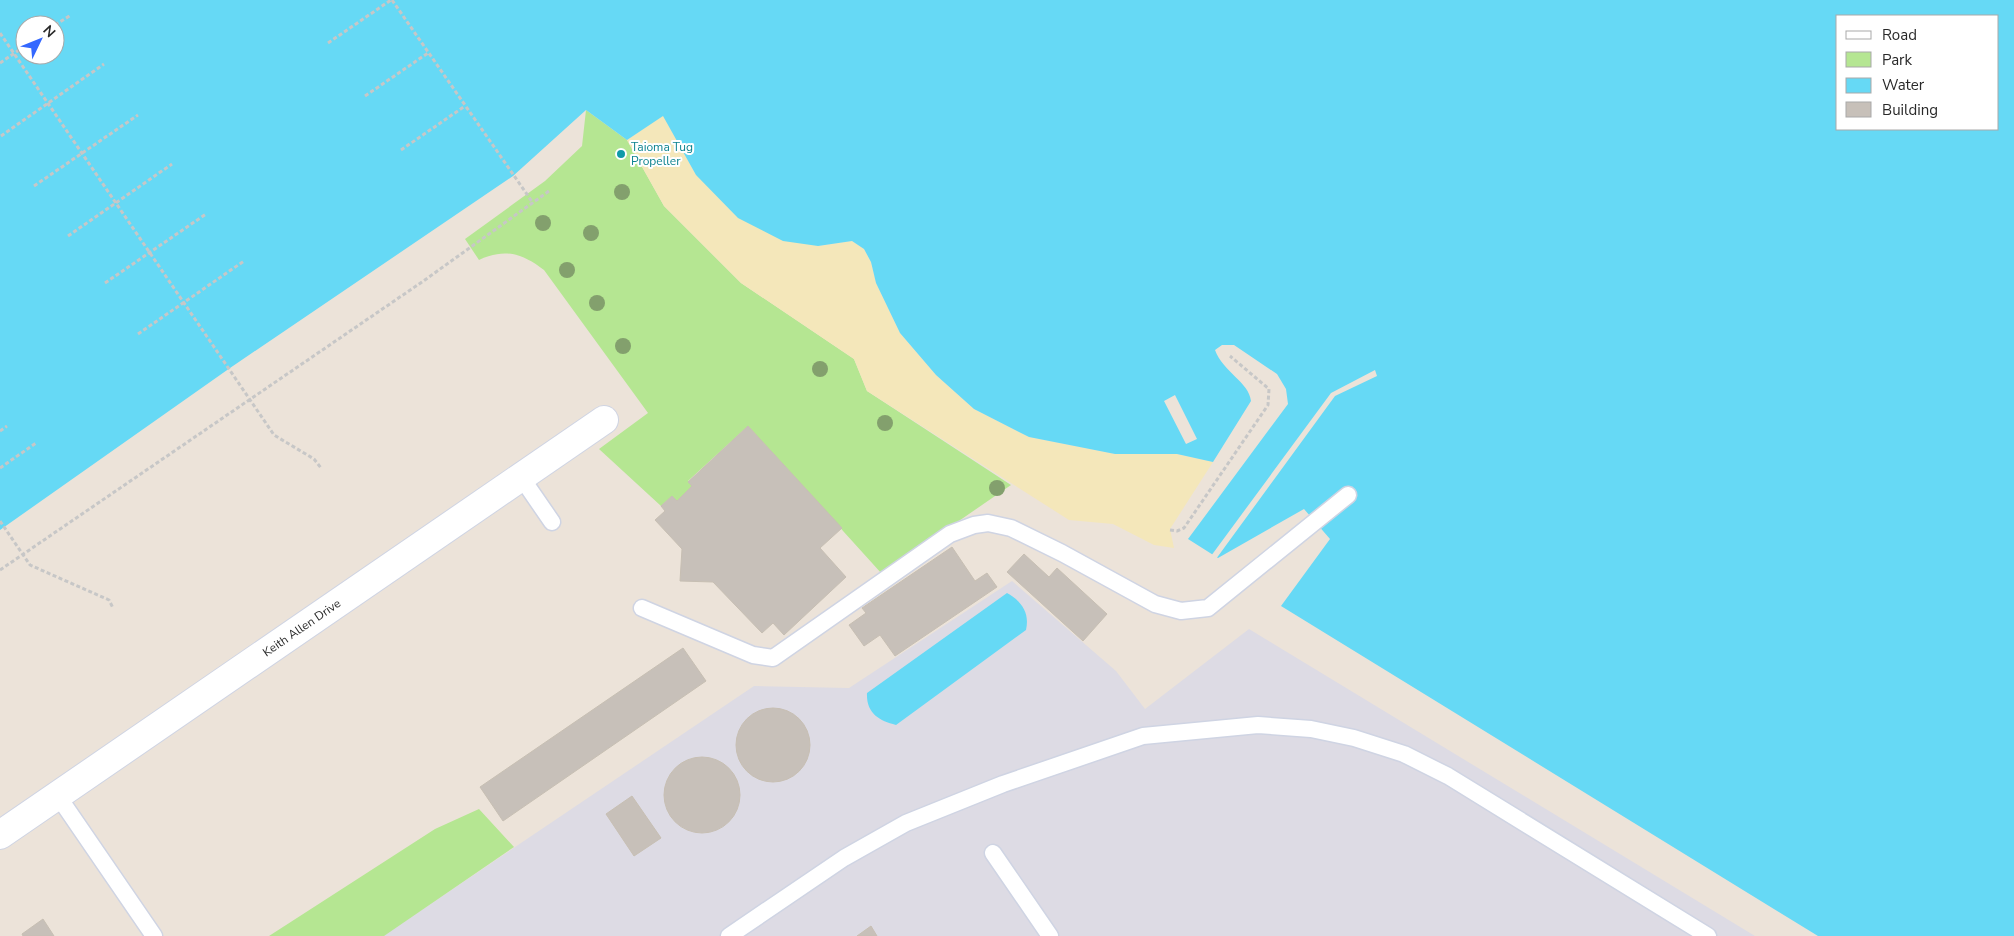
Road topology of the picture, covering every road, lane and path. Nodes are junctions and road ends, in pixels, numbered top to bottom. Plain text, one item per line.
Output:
1 (392, 0) edge
2 (71, 15) dead end
3 (65, 19) edge
4 (0, 32) edge
5 (328, 42) dead end
6 (14, 53) junction
7 (428, 53) junction
8 (0, 63) edge
9 (104, 64) dead end
10 (365, 96) dead end
11 (48, 103) junction
12 (465, 106) junction
13 (138, 115) dead end
14 (1, 136) edge
15 (401, 150) dead end
16 (82, 153) junction
17 (172, 164) dead end
18 (34, 186) dead end
19 (549, 191) dead end
20 (116, 203) junction
21 (533, 203) junction
22 (206, 214) dead end
23 (68, 236) dead end
24 (150, 252) junction
25 (244, 261) dead end
26 (105, 283) dead end
27 (185, 302) junction
28 (138, 334) dead end
29 (1230, 356) dead end
30 (250, 399) junction
31 (604, 420) dead end
32 (7, 426) dead end
33 (0, 431) edge
34 (36, 443) dead end
35 (0, 468) edge
36 (321, 468) dead end
37 (521, 477) junction
38 (1348, 495) dead end
39 (0, 521) edge
40 (552, 522) dead end
41 (1170, 530) dead end
42 (23, 554) junction
43 (0, 570) edge
44 (113, 608) dead end
45 (642, 608) dead end
46 (58, 796) junction
47 (0, 835) edge
48 (994, 853) dead end
49 (154, 936) edge
50 (729, 936) edge
51 (1050, 936) edge
52 (1708, 936) edge

1 - 5 path
1 - 7 path
2 - 3 path
4 - 6 path
6 - 8 path
6 - 11 path
7 - 10 path
7 - 12 path
9 - 11 path
11 - 14 path
11 - 16 path
12 - 15 path
12 - 21 path
13 - 16 path
16 - 18 path
16 - 20 path
17 - 20 path
19 - 21 path
20 - 23 path
20 - 24 path
21 - 30 path
22 - 24 path
24 - 26 path
24 - 27 path
25 - 27 path
27 - 28 path
27 - 30 path
29 - 41 path
30 - 36 path
30 - 42 path
31 - 37 street, Keith Allen Drive
32 - 33 path
34 - 35 path
37 - 40 lane
37 - 46 street, Keith Allen Drive
38 - 45 lane
39 - 42 path
42 - 43 path
42 - 44 path
46 - 47 street, Keith Allen Drive
46 - 49 lane
48 - 51 lane
50 - 52 lane

